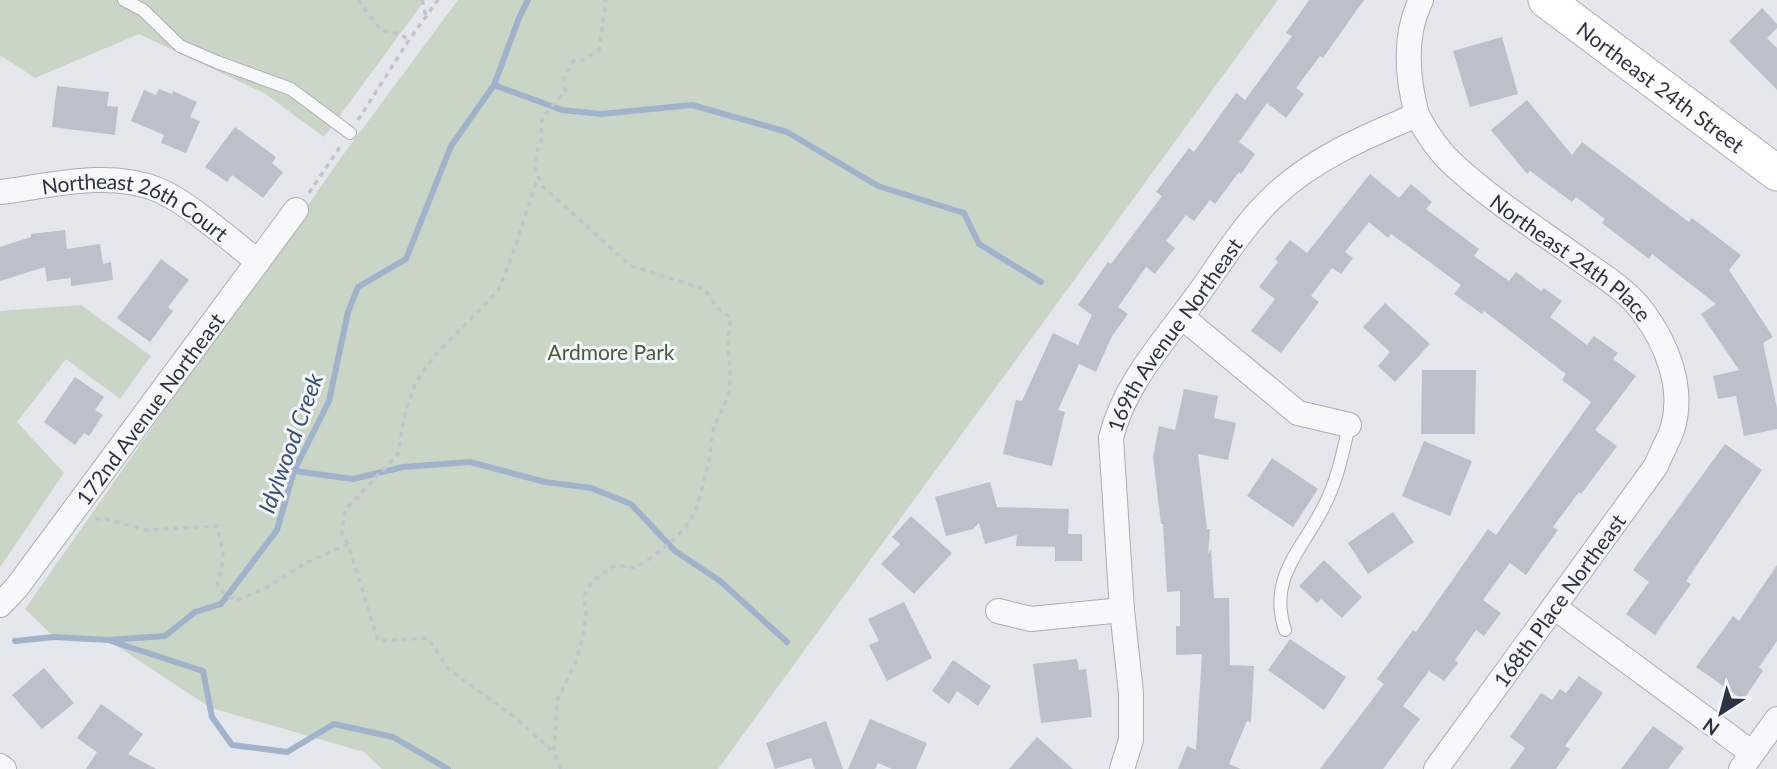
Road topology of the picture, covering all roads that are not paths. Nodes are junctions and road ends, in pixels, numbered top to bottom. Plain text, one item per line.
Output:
1 (124, 0) edge
2 (1420, 0) edge
3 (1546, 0) edge
4 (1417, 115) junction
5 (350, 133) road end
6 (1777, 173) edge
7 (0, 192) edge
8 (296, 210) road end
9 (258, 262) junction
10 (1182, 317) junction
11 (1349, 425) joint
12 (1673, 426) joint
13 (0, 606) edge
14 (1554, 607) junction
15 (1122, 610) junction
16 (998, 611) dead end
17 (1285, 630) dead end
18 (1777, 719) edge
19 (1747, 761) edge
20 (1122, 769) edge
21 (1436, 769) edge

1 - 5 lane
2 - 4 street
3 - 6 main road, Northeast 24th Street
4 - 10 street, 169th Avenue Northeast
4 - 12 street, Northeast 24th Place
7 - 9 street, Northeast 26th Court
8 - 9 street, 172nd Avenue Northeast
9 - 13 street, 172nd Avenue Northeast
10 - 11 street
10 - 15 street, 169th Avenue Northeast
11 - 17 lane
12 - 14 street, 168th Place Northeast
14 - 19 street
14 - 21 street, 168th Place Northeast
15 - 16 street
15 - 20 street, 169th Avenue Northeast
18 - 19 street

